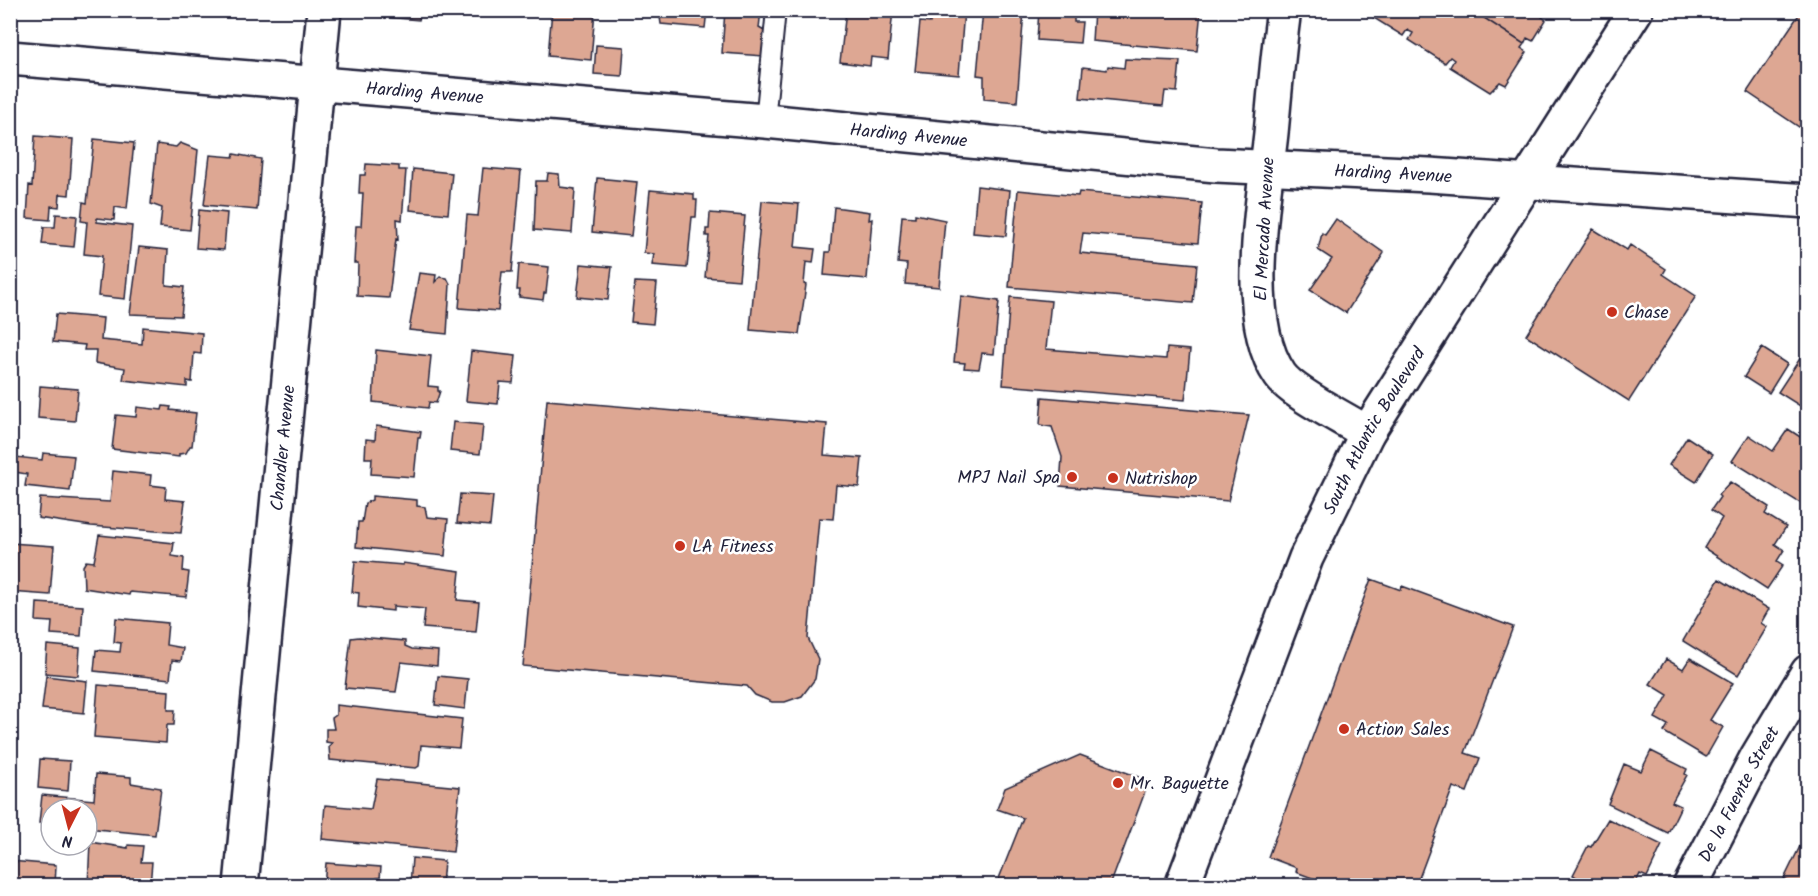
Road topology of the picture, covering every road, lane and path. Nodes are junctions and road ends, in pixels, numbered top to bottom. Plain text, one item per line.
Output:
1 (324, 10) edge
2 (776, 10) edge
3 (1636, 10) edge
4 (1285, 12) edge
5 (10, 58) edge
6 (317, 85) junction
7 (765, 121) junction
8 (1267, 168) junction
9 (1527, 182) junction
10 (1808, 201) edge
11 (1367, 433) junction
12 (1808, 672) edge
13 (241, 885) edge
14 (1182, 885) edge
15 (1689, 885) edge

1 - 6 street, Chandler Avenue
2 - 7 lane
3 - 9 street, South Atlantic Boulevard
4 - 8 street, El Mercado Avenue
5 - 6 street, Harding Avenue
6 - 7 street, Harding Avenue
6 - 13 street, Chandler Avenue
7 - 8 street, Harding Avenue
8 - 9 street, Harding Avenue
8 - 11 street, El Mercado Avenue
9 - 10 street, Harding Avenue
9 - 11 street, South Atlantic Boulevard
11 - 14 street, South Atlantic Boulevard
12 - 15 street, De la Fuente Street

